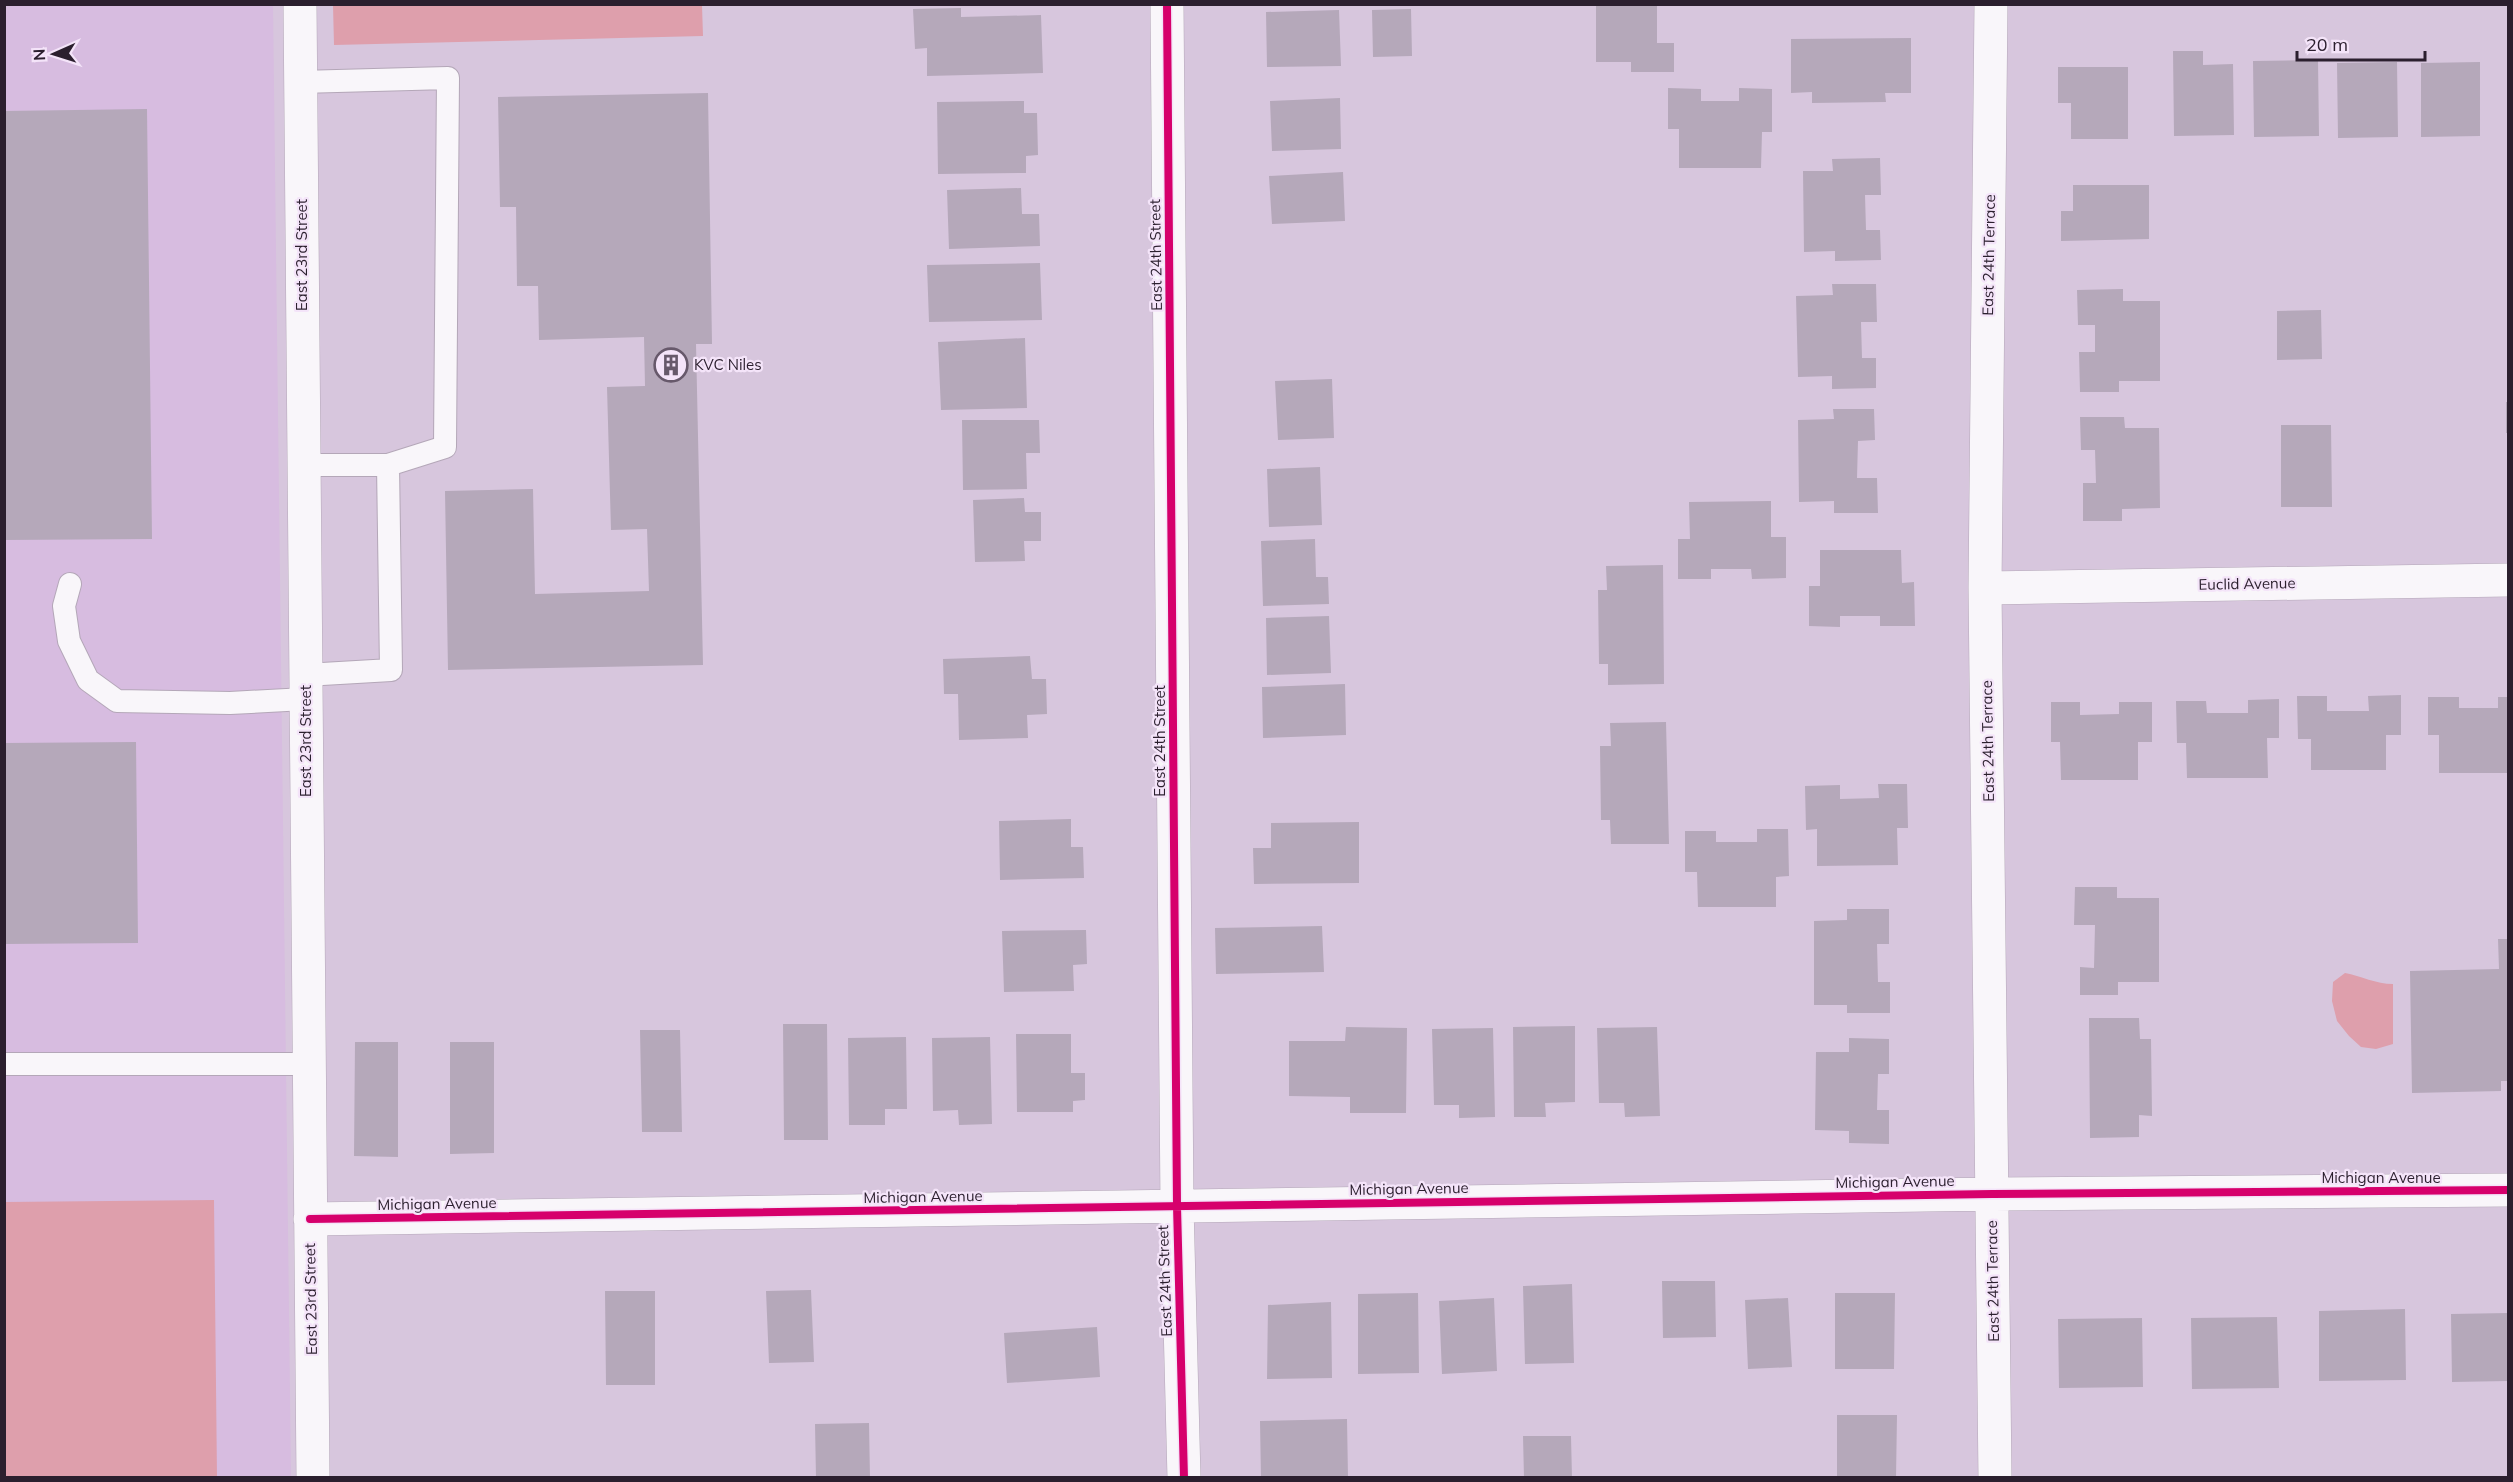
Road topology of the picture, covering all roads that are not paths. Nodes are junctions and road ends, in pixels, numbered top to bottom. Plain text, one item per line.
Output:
1 (300, 4) edge
2 (1167, 4) edge
3 (1991, 4) edge
4 (300, 82) junction
5 (303, 465) junction
6 (388, 465) junction
7 (2508, 580) edge
8 (70, 584) dead end
9 (1985, 588) junction
10 (305, 687) junction
11 (4, 1064) edge
12 (309, 1064) junction
13 (2508, 1190) edge
14 (1992, 1194) junction
15 (1176, 1206) junction
16 (310, 1219) junction
17 (313, 1478) edge
18 (1184, 1478) edge
19 (1995, 1478) edge

1 - 4 street, East 23rd Street
2 - 15 street, East 24th Street
3 - 9 street, East 24th Terrace
4 - 5 street, East 23rd Street
4 - 6 lane
5 - 6 lane
5 - 10 street, East 23rd Street
6 - 10 lane
7 - 9 street, Euclid Avenue
8 - 10 lane
9 - 14 street, East 24th Terrace
10 - 12 street, East 23rd Street
11 - 12 lane
12 - 16 street, East 23rd Street
13 - 14 street, Michigan Avenue
14 - 15 street, Michigan Avenue
14 - 19 street, East 24th Terrace
15 - 16 street, Michigan Avenue
15 - 18 street, East 24th Street
16 - 17 street, East 23rd Street

